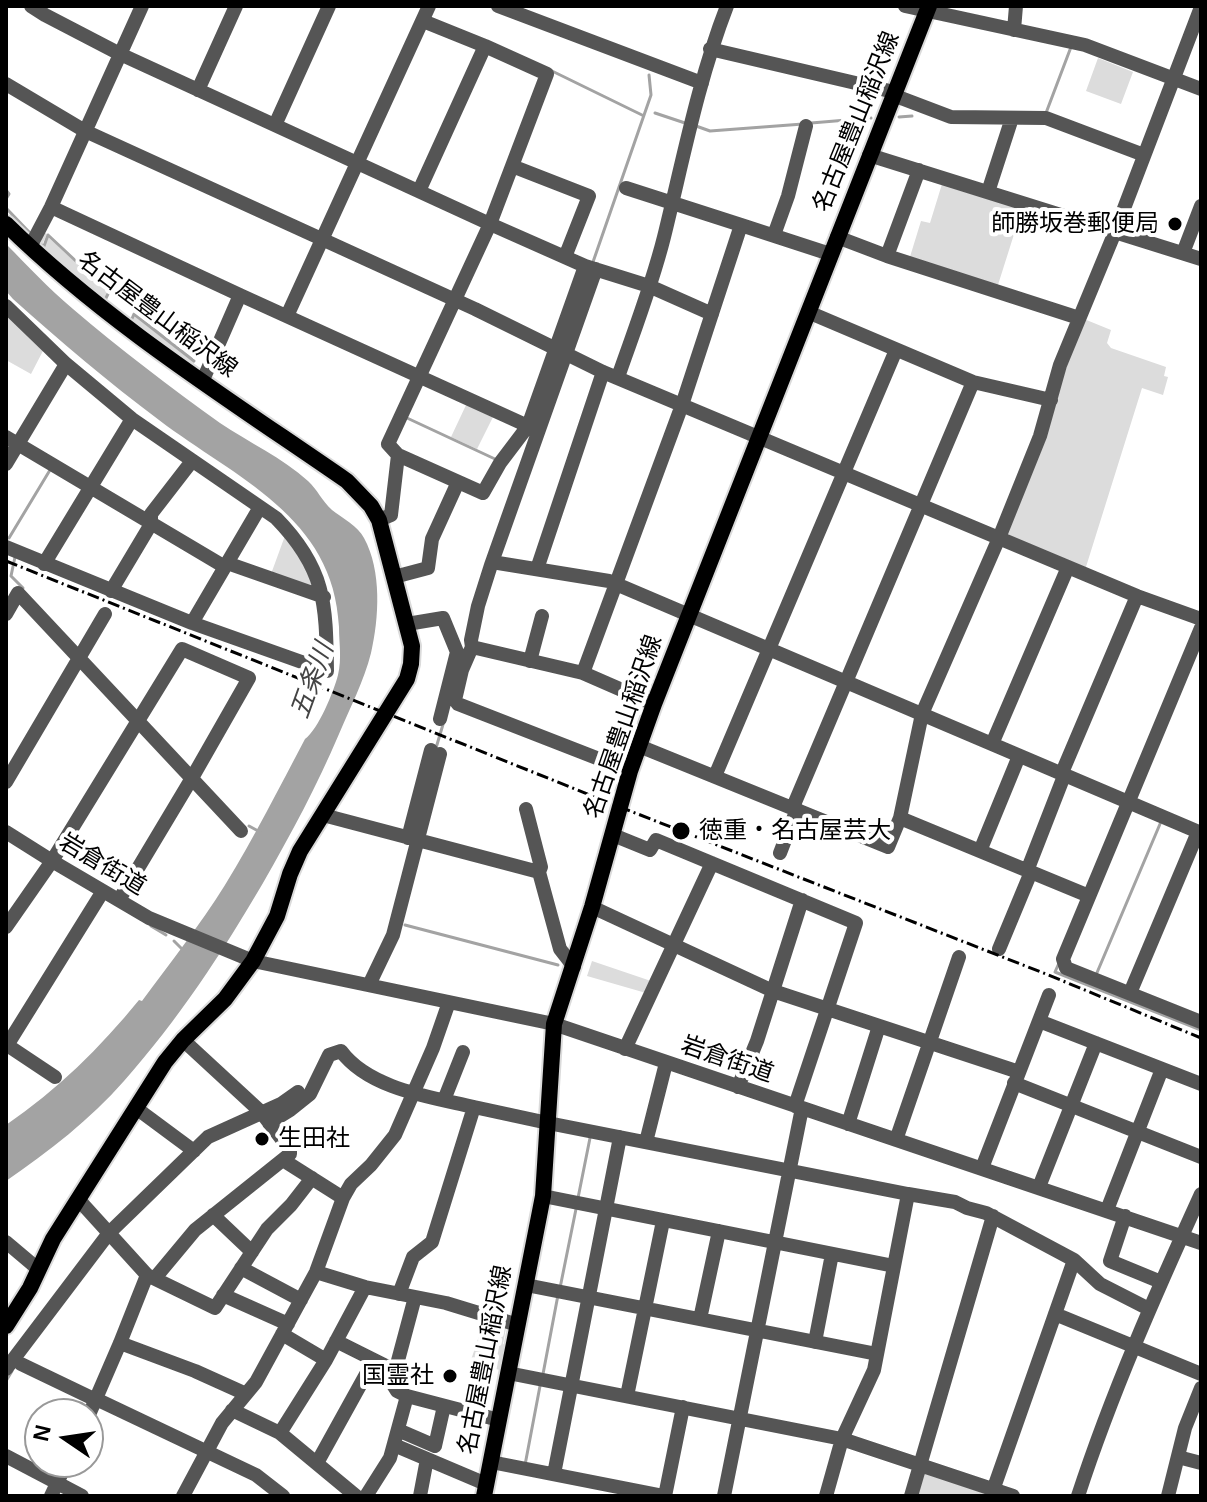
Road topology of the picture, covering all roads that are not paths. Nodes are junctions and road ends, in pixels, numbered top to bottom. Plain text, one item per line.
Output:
1 (31, 6) edge
2 (142, 6) edge
3 (236, 6) edge
4 (329, 6) edge
5 (429, 6) edge
6 (498, 6) edge
7 (725, 6) edge
8 (905, 6) edge
9 (1016, 6) edge
10 (1201, 7) edge
11 (928, 8) edge
12 (47, 11) edge
13 (423, 21) junction
14 (1014, 30) junction
15 (485, 46) junction
16 (710, 49) junction
17 (120, 54) junction
18 (1174, 79) junction
19 (702, 83) junction
20 (6, 84) edge
21 (1201, 89) edge
22 (198, 90) junction
23 (894, 94) junction
24 (1012, 118) junction
25 (275, 125) junction
26 (806, 126) dead end
27 (85, 131) junction
28 (869, 155) junction
29 (1144, 155) junction
30 (357, 163) junction
31 (512, 166) junction
32 (919, 170) junction
33 (626, 188) dead end
34 (419, 191) junction
35 (988, 192) junction
36 (671, 203) junction
37 (1201, 206) edge
38 (51, 207) junction
39 (6, 224) edge
40 (490, 224) junction
41 (741, 225) junction
42 (1115, 232) junction
43 (774, 235) junction
44 (837, 237) junction
45 (322, 239) junction
46 (30, 247) junction
47 (1183, 253) junction
48 (830, 254) junction
49 (887, 256) junction
50 (565, 257) junction
51 (1201, 259) edge
52 (590, 267) junction
53 (649, 286) junction
54 (240, 295) junction
55 (455, 300) junction
56 (6, 306) edge
57 (808, 312) junction
58 (712, 314) junction
59 (287, 316) junction
60 (1079, 318) junction
61 (560, 350) junction
62 (896, 350) junction
63 (66, 364) junction
64 (603, 372) junction
65 (419, 377) junction
66 (618, 377) junction
67 (203, 380) junction
68 (973, 382) junction
69 (1051, 400) junction
70 (682, 405) junction
71 (132, 419) junction
72 (528, 426) junction
73 (759, 436) junction
74 (12, 441) edge
75 (398, 455) junction
76 (192, 461) junction
77 (6, 464) edge
78 (845, 472) junction
79 (458, 482) junction
80 (90, 488) junction
81 (922, 505) junction
82 (260, 507) junction
83 (379, 520) junction
84 (151, 524) junction
85 (999, 538) junction
86 (6, 547) edge
87 (492, 562) junction
88 (44, 564) junction
89 (226, 565) junction
90 (1068, 567) junction
91 (537, 569) junction
92 (394, 577) junction
93 (615, 583) junction
94 (111, 591) junction
95 (1137, 596) junction
96 (324, 597) junction
97 (6, 614) edge
98 (105, 614) dead end
99 (689, 615) junction
100 (542, 616) dead end
101 (1201, 619) edge
102 (192, 623) junction
103 (407, 624) junction
104 (1201, 628) edge
105 (472, 647) junction
106 (769, 649) junction
107 (79, 657) junction
108 (530, 661) junction
109 (583, 673) junction
110 (847, 683) junction
111 (654, 704) junction
112 (922, 714) junction
113 (440, 719) dead end
114 (138, 720) junction
115 (992, 744) junction
116 (639, 746) junction
117 (436, 752) dead end
118 (1019, 756) junction
119 (630, 771) junction
120 (1063, 775) junction
121 (715, 776) junction
122 (192, 778) junction
123 (6, 782) edge
124 (1128, 803) junction
125 (795, 808) junction
126 (526, 809) dead end
127 (323, 815) junction
128 (900, 818) junction
129 (241, 831) dead end
130 (6, 832) edge
131 (1200, 832) edge
132 (613, 835) junction
133 (412, 839) junction
134 (980, 851) junction
135 (780, 853) dead end
136 (52, 861) junction
137 (712, 863) junction
138 (539, 872) junction
139 (1029, 872) junction
140 (103, 891) junction
141 (1089, 896) junction
142 (119, 900) junction
143 (802, 900) junction
144 (592, 907) junction
145 (6, 927) edge
146 (673, 946) junction
147 (999, 949) dead end
148 (959, 957) dead end
149 (253, 961) junction
150 (574, 967) junction
151 (369, 985) junction
152 (773, 991) junction
153 (1130, 993) junction
154 (1049, 995) dead end
155 (449, 1002) junction
156 (827, 1009) junction
157 (1200, 1020) edge
158 (1039, 1021) junction
159 (554, 1024) junction
160 (879, 1026) junction
161 (183, 1040) junction
162 (930, 1042) junction
163 (1096, 1043) junction
164 (7, 1046) edge
165 (625, 1049) junction
166 (463, 1052) dead end
167 (666, 1063) junction
168 (1162, 1069) junction
169 (55, 1077) dead end
170 (1017, 1078) junction
171 (1201, 1084) edge
172 (738, 1087) junction
173 (298, 1092) dead end
174 (413, 1093) junction
175 (444, 1100) junction
176 (1071, 1106) junction
177 (474, 1107) junction
178 (798, 1107) junction
179 (136, 1108) junction
180 (265, 1117) junction
181 (548, 1123) junction
182 (848, 1124) junction
183 (1138, 1133) junction
184 (620, 1137) junction
185 (896, 1140) junction
186 (646, 1142) junction
187 (194, 1151) junction
188 (1201, 1157) edge
189 (283, 1160) junction
190 (982, 1168) junction
191 (789, 1171) junction
192 (312, 1178) junction
193 (1039, 1187) junction
194 (908, 1194) junction
195 (1201, 1194) edge
196 (543, 1196) junction
197 (343, 1198) junction
198 (78, 1199) junction
199 (606, 1208) junction
200 (1107, 1210) junction
201 (213, 1215) junction
202 (993, 1216) junction
203 (1125, 1216) junction
204 (663, 1221) junction
205 (719, 1231) junction
206 (112, 1236) junction
207 (1182, 1236) junction
208 (6, 1242) edge
209 (775, 1242) junction
210 (1201, 1243) edge
211 (252, 1252) junction
212 (832, 1254) junction
213 (1074, 1260) junction
214 (894, 1266) junction
215 (241, 1268) junction
216 (38, 1269) junction
217 (316, 1272) junction
218 (151, 1276) junction
219 (1161, 1282) junction
220 (526, 1285) junction
221 (365, 1287) junction
222 (399, 1294) junction
223 (223, 1295) junction
224 (415, 1297) junction
225 (588, 1297) junction
226 (301, 1300) junction
227 (646, 1308) junction
228 (1149, 1309) junction
229 (1055, 1314) junction
230 (700, 1319) junction
231 (8, 1320) edge
232 (518, 1325) junction
233 (285, 1329) junction
234 (757, 1330) junction
235 (336, 1341) junction
236 (815, 1342) junction
237 (120, 1343) junction
238 (1133, 1347) junction
239 (877, 1354) junction
240 (326, 1360) junction
241 (374, 1360) junction
242 (21, 1364) dead end
243 (6, 1369) edge
244 (396, 1371) junction
245 (508, 1373) junction
246 (1201, 1374) edge
247 (571, 1385) junction
248 (1201, 1388) edge
249 (246, 1394) junction
250 (407, 1396) junction
251 (627, 1396) junction
252 (94, 1398) edge
253 (96, 1398) edge
254 (104, 1403) edge
255 (444, 1406) junction
256 (683, 1407) junction
257 (232, 1410) junction
258 (740, 1419) junction
259 (499, 1420) junction
260 (280, 1433) junction
261 (396, 1438) junction
262 (842, 1439) junction
263 (207, 1451) junction
264 (6, 1456) edge
265 (1178, 1457) junction
266 (427, 1459) junction
267 (491, 1462) junction
268 (317, 1463) junction
269 (1201, 1463) edge
270 (919, 1465) junction
271 (554, 1474) junction
272 (54, 1489) edge
273 (485, 1490) edge
274 (992, 1493) edge
275 (82, 1496) edge
276 (183, 1496) edge
277 (283, 1496) edge
278 (356, 1496) edge
279 (366, 1496) edge
280 (420, 1496) edge
281 (664, 1496) edge
282 (724, 1496) edge
283 (826, 1496) edge
284 (911, 1496) edge
285 (1013, 1496) edge
286 (1078, 1496) edge
287 (1168, 1496) edge

1 - 12 street
2 - 17 street
3 - 22 street
4 - 25 street
5 - 13 street
6 - 19 street
7 - 16 street
8 - 11 street
9 - 14 street
10 - 18 street
11 - 14 street
11 - 23 main road, 名古屋豊山稲沢線
12 - 17 street
13 - 15 street
13 - 30 street
14 - 18 street
15 - 31 street
15 - 34 street
16 - 19 street
16 - 23 street
17 - 22 street
17 - 27 street
18 - 21 street
18 - 29 street
19 - 36 street
20 - 27 street
22 - 25 street
23 - 24 street
23 - 28 main road, 名古屋豊山稲沢線
24 - 29 street
24 - 35 street
25 - 30 street
26 - 43 street
27 - 38 street
27 - 45 street
28 - 32 street
28 - 44 main road, 名古屋豊山稲沢線
29 - 42 street
30 - 34 street
30 - 45 street
31 - 40 street
31 - 50 street
32 - 35 street
32 - 49 street
33 - 36 street
34 - 40 street
35 - 42 street
36 - 41 street
36 - 53 street
37 - 47 street
38 - 46 street
38 - 54 street
39 - 46 main road, 名古屋豊山稲沢線
40 - 50 street
40 - 55 street
41 - 43 street
41 - 58 street
42 - 47 street
42 - 60 street
43 - 48 street
44 - 48 main road, 名古屋豊山稲沢線
44 - 49 street
45 - 55 street
45 - 59 street
46 - 67 main road, 名古屋豊山稲沢線
47 - 51 street
48 - 57 main road, 名古屋豊山稲沢線
49 - 60 street
50 - 52 street
52 - 53 street
52 - 61 street
53 - 58 street
53 - 66 street
54 - 59 street
54 - 67 street
55 - 61 street
55 - 65 street
56 - 63 street
57 - 62 street
57 - 73 main road, 名古屋豊山稲沢線
58 - 70 street
59 - 65 street
60 - 69 street
61 - 64 street
61 - 72 street
61 - 87 street
62 - 68 street
62 - 78 street
63 - 71 street
63 - 74 street
64 - 66 street
64 - 91 street
65 - 72 street
65 - 75 street
66 - 70 street
67 - 83 main road, 名古屋豊山稲沢線
68 - 69 street
68 - 81 street
69 - 85 street
70 - 73 street
70 - 93 street
71 - 76 street
71 - 80 street
72 - 79 street
73 - 78 street
73 - 99 main road, 名古屋豊山稲沢線
74 - 77 street
74 - 80 street
75 - 79 street
75 - 83 street
76 - 82 street
76 - 84 street
78 - 81 street
78 - 106 street
79 - 92 street
80 - 84 street
80 - 88 street
81 - 85 street
81 - 110 street
82 - 89 street
82 - 96 street
83 - 92 main road, 名古屋豊山稲沢線
84 - 89 street
84 - 94 street
85 - 90 street
85 - 112 street
86 - 88 street
87 - 91 street
87 - 105 street
88 - 94 street
89 - 96 street
89 - 102 street
90 - 95 street
90 - 115 street
91 - 93 street
92 - 103 main road, 名古屋豊山稲沢線
93 - 99 street
93 - 109 street
94 - 102 street
95 - 101 street
95 - 120 street
96 - 102 street
97 - 107 street
98 - 107 street
99 - 106 street
99 - 111 main road, 名古屋豊山稲沢線
100 - 108 street
103 - 113 street
103 - 127 main road, 名古屋豊山稲沢線
104 - 124 street
105 - 108 street
105 - 119 street
106 - 110 street
106 - 121 street
107 - 114 street
107 - 123 street
108 - 109 street
109 - 111 street
110 - 112 street
110 - 125 street
111 - 116 main road, 名古屋豊山稲沢線
112 - 115 street
112 - 128 street
114 - 122 street
114 - 122 street
114 - 136 street
115 - 118 street
116 - 119 main road, 名古屋豊山稲沢線
116 - 121 street
117 - 133 street
118 - 120 street
118 - 134 street
119 - 132 main road, 名古屋豊山稲沢線
120 - 124 street
120 - 139 street
121 - 125 street
122 - 129 street
122 - 142 street
124 - 131 street
124 - 141 street
125 - 128 street
125 - 135 street
126 - 138 street
127 - 133 street
127 - 149 main road, 名古屋豊山稲沢線
128 - 134 street
130 - 136 street, 岩倉街道
131 - 153 street
132 - 137 street
132 - 144 main road, 名古屋豊山稲沢線
133 - 138 street
133 - 151 street
134 - 139 street
136 - 140 street, 岩倉街道
136 - 145 street
137 - 143 street
137 - 146 street
138 - 150 street
139 - 141 street
139 - 147 street
140 - 142 street, 岩倉街道
140 - 164 street
141 - 153 street
142 - 149 street, 岩倉街道
143 - 152 street
143 - 156 street
144 - 146 street
144 - 150 main road, 名古屋豊山稲沢線
146 - 152 street
146 - 165 street
148 - 162 street
149 - 151 street, 岩倉街道
149 - 161 main road, 名古屋豊山稲沢線
150 - 159 main road, 名古屋豊山稲沢線
151 - 155 street, 岩倉街道
152 - 156 street
152 - 172 street
153 - 157 street
154 - 158 street
155 - 159 street, 岩倉街道
155 - 174 street
156 - 160 street
156 - 178 street
158 - 163 street
158 - 170 street
159 - 165 street, 岩倉街道
159 - 181 main road, 名古屋豊山稲沢線
160 - 162 street
160 - 182 street
161 - 179 main road, 名古屋豊山稲沢線
161 - 180 street
162 - 170 street
162 - 185 street
163 - 168 street
163 - 176 street
164 - 169 street
165 - 167 street, 岩倉街道
166 - 175 street
167 - 172 street, 岩倉街道
167 - 186 street
168 - 171 street
168 - 183 street
170 - 176 street
170 - 190 street
172 - 178 street, 岩倉街道
173 - 180 street
174 - 175 street
174 - 180 street
174 - 197 street
175 - 177 street
176 - 183 street
176 - 193 street
177 - 181 street
177 - 222 street
178 - 182 street, 岩倉街道
178 - 191 street
179 - 187 street
179 - 198 main road, 名古屋豊山稲沢線
180 - 187 street
180 - 189 street
181 - 184 street
181 - 196 main road, 名古屋豊山稲沢線
182 - 185 street, 岩倉街道
183 - 188 street
183 - 200 street
184 - 186 street
184 - 199 street
185 - 190 street, 岩倉街道
186 - 191 street
187 - 206 street
189 - 192 street
189 - 201 street
190 - 193 street, 岩倉街道
191 - 194 street
191 - 209 street
192 - 197 street
192 - 211 street
193 - 200 street, 岩倉街道
194 - 202 street
194 - 214 street
195 - 207 street
196 - 199 street
196 - 220 main road, 名古屋豊山稲沢線
197 - 217 street
198 - 206 street
198 - 216 main road, 名古屋豊山稲沢線
199 - 204 street
199 - 225 street
200 - 203 street, 岩倉街道
201 - 211 street
201 - 218 street
202 - 213 street
202 - 270 street
203 - 207 street, 岩倉街道
203 - 219 street
204 - 205 street
204 - 227 street
205 - 209 street
205 - 230 street
206 - 218 street
206 - 243 street
207 - 210 street, 岩倉街道
207 - 219 street
208 - 216 street
209 - 212 street
209 - 234 street
211 - 215 street
212 - 214 street
212 - 236 street
213 - 228 street
213 - 229 street
214 - 239 street
215 - 223 street
215 - 226 street
216 - 231 main road, 名古屋豊山稲沢線
217 - 221 street
217 - 226 street
218 - 223 street
218 - 237 street
219 - 228 street
220 - 225 street
220 - 232 main road, 名古屋豊山稲沢線
221 - 222 street
221 - 235 street
222 - 224 street
223 - 233 street
224 - 232 street
224 - 244 street
225 - 227 street
225 - 247 street
226 - 233 street
227 - 230 street
227 - 251 street
228 - 238 street
229 - 238 street
229 - 274 street
230 - 234 street
232 - 245 main road, 名古屋豊山稲沢線
233 - 240 street
233 - 249 street
234 - 236 street
234 - 258 street
235 - 240 street
235 - 241 street
236 - 239 street
237 - 249 street
237 - 253 street
238 - 246 street
238 - 286 street
239 - 262 street
240 - 260 street
241 - 244 street
241 - 268 street
242 - 252 street
244 - 250 street
245 - 247 street
245 - 259 main road, 名古屋豊山稲沢線
247 - 251 street
247 - 271 street
248 - 265 street
249 - 257 street
250 - 255 street
250 - 261 street
251 - 256 street
254 - 263 street
255 - 259 street
255 - 261 street
256 - 258 street
256 - 281 street
257 - 260 street
257 - 263 street
258 - 262 street
258 - 282 street
259 - 267 main road, 名古屋豊山稲沢線
260 - 268 street
261 - 266 street
261 - 279 street
262 - 270 street
262 - 283 street
263 - 276 street
263 - 277 street
264 - 272 street
265 - 269 street
265 - 287 street
266 - 273 street
266 - 280 street
267 - 271 street
267 - 273 main road, 名古屋豊山稲沢線
268 - 278 street
270 - 274 street
270 - 284 street
271 - 281 street
272 - 275 street
274 - 285 street

